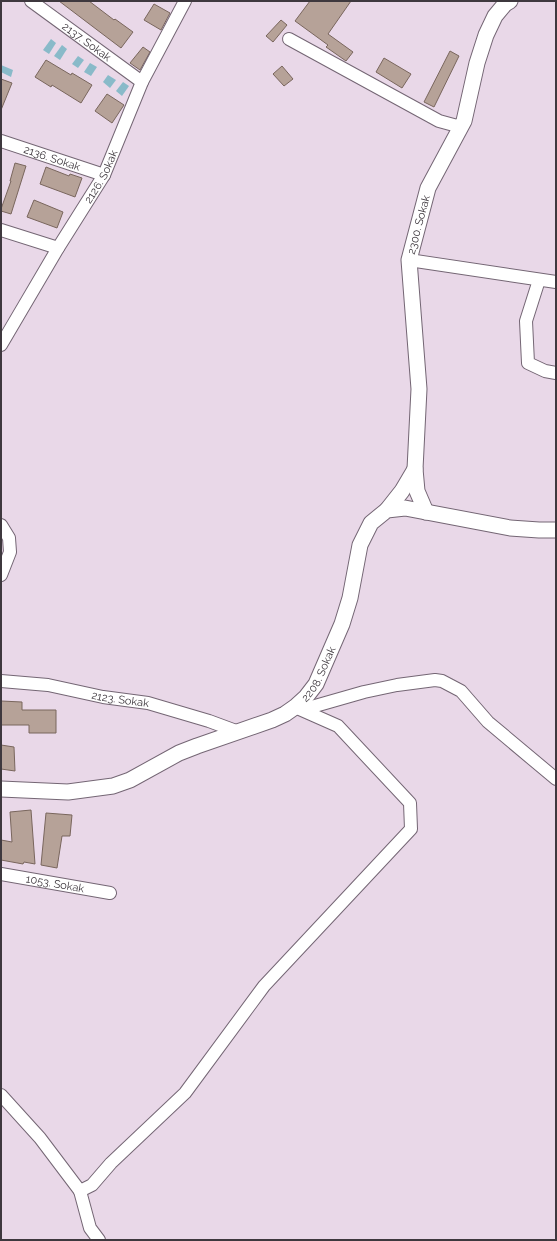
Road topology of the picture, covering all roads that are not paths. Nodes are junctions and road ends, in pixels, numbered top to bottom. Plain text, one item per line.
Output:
1 (31, 1) edge
2 (185, 1) edge
3 (510, 1) edge
4 (289, 39) dead end
5 (142, 82) junction
6 (461, 126) junction
7 (1, 141) edge
8 (104, 175) junction
9 (1, 230) edge
10 (58, 248) junction
11 (409, 260) junction
12 (539, 280) junction
13 (556, 282) edge
14 (1, 344) edge
15 (556, 373) edge
16 (415, 469) junction
17 (402, 491) junction
18 (387, 510) junction
19 (415, 510) junction
20 (1, 525) edge
21 (556, 530) edge
22 (1, 576) edge
23 (1, 681) edge
24 (295, 707) junction
25 (236, 732) junction
26 (556, 779) edge
27 (1, 790) edge
28 (1, 874) edge
29 (110, 893) dead end
30 (1, 1095) edge
31 (80, 1191) junction
32 (99, 1240) edge

1 - 5 street, 2137. Sokak
2 - 5 street, 2126. Sokak
3 - 6 street, 2300. Sokak
4 - 6 street
5 - 8 street, 2126. Sokak
6 - 11 street, 2300. Sokak
7 - 8 street, 2136. Sokak
8 - 10 street, 2126. Sokak
9 - 10 street
10 - 14 street, 2126. Sokak
11 - 12 street
11 - 16 street, 2300. Sokak
12 - 13 street
12 - 15 street
16 - 17 street, 2208. Sokak
16 - 19 street, 2300. Sokak
17 - 18 street, 2208. Sokak
17 - 19 street
18 - 19 street
18 - 24 street, 2208. Sokak
19 - 21 street
20 - 22 street
23 - 25 street, 2123. Sokak
24 - 25 street, 2208. Sokak
24 - 26 street
24 - 31 street
25 - 27 street, 2208. Sokak
28 - 29 street, 1053. Sokak
30 - 31 street
31 - 32 street

